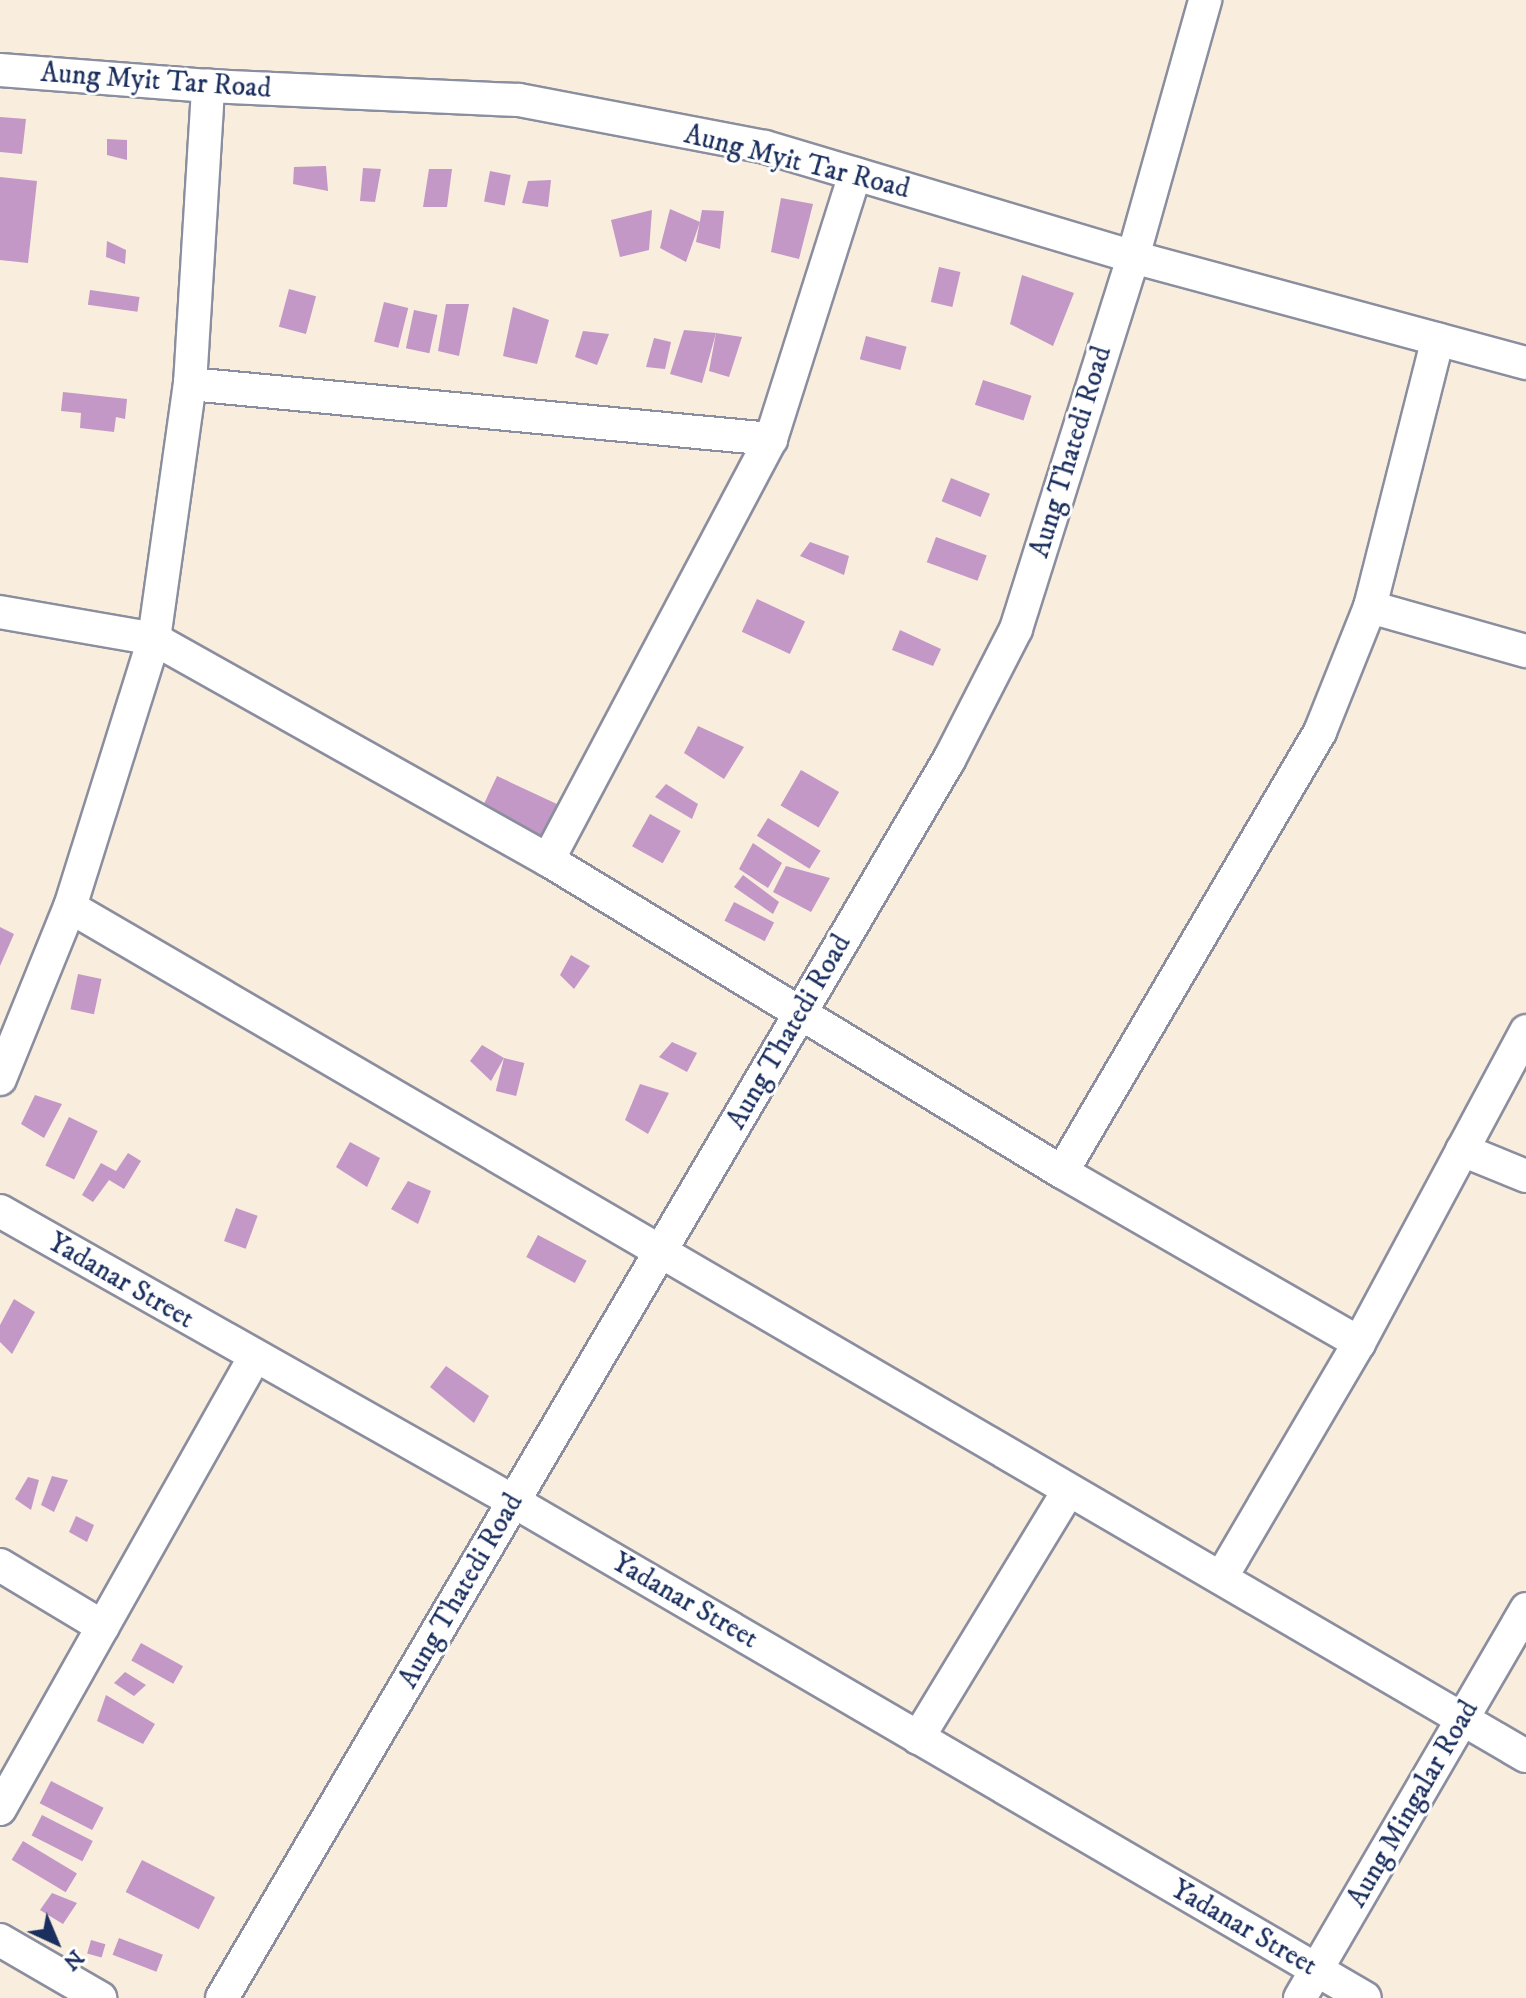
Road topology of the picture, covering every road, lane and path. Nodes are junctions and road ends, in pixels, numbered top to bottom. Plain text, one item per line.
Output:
1 (1205, 0) edge
2 (0, 70) edge
3 (208, 86) junction
4 (855, 174) junction
5 (1133, 257) junction
6 (1438, 339) junction
7 (1526, 363) edge
8 (190, 384) junction
9 (771, 439) junction
10 (1370, 607) junction
11 (0, 612) edge
12 (154, 639) junction
13 (1526, 651) edge
14 (548, 860) junction
15 (70, 907) junction
16 (801, 1012) junction
17 (1526, 1031) edge
18 (0, 1079) edge
19 (1462, 1150) junction
20 (1062, 1172) junction
21 (1526, 1176) edge
22 (0, 1211) edge
23 (661, 1251) junction
24 (1359, 1343) junction
25 (254, 1358) junction
26 (1069, 1490) junction
27 (513, 1501) junction
28 (0, 1565) edge
29 (1221, 1578) junction
30 (1526, 1609) edge
31 (103, 1627) junction
32 (1462, 1719) junction
33 (918, 1738) junction
34 (1526, 1756) edge
35 (0, 1809) edge
36 (0, 1940) edge
37 (1316, 1970) junction
38 (100, 1998) edge
39 (222, 1998) edge
40 (1300, 1998) edge
41 (1365, 1998) edge

1 - 5 street, Aung Thatedi Road
2 - 3 street, Aung Myit Tar Road
3 - 4 street, Aung Myit Tar Road
3 - 8 street
4 - 5 street, Aung Myit Tar Road
4 - 9 street
5 - 6 street, Aung Myit Tar Road
5 - 16 street, Aung Thatedi Road
6 - 7 street, Aung Myit Tar Road
6 - 10 street
8 - 9 street
8 - 12 street
9 - 14 street
10 - 13 street
10 - 20 street
11 - 12 street
12 - 14 street
12 - 15 street
14 - 16 street
15 - 18 street
15 - 23 street
16 - 20 street
16 - 23 street, Aung Thatedi Road
17 - 19 street
19 - 21 street
19 - 24 street
20 - 24 street
22 - 25 street, Yadanar Street
23 - 26 street
23 - 27 street, Aung Thatedi Road
24 - 29 street
25 - 27 street, Yadanar Street
25 - 31 street
26 - 29 street
26 - 33 street
27 - 33 street, Yadanar Street
27 - 39 street, Aung Thatedi Road
28 - 31 street
29 - 32 street
30 - 32 street, Aung Mingalar Road
31 - 35 street
32 - 34 street
32 - 37 street, Aung Mingalar Road
33 - 37 street, Yadanar Street
36 - 38 street
37 - 40 street, Aung Mingalar Road
37 - 41 street, Yadanar Street

